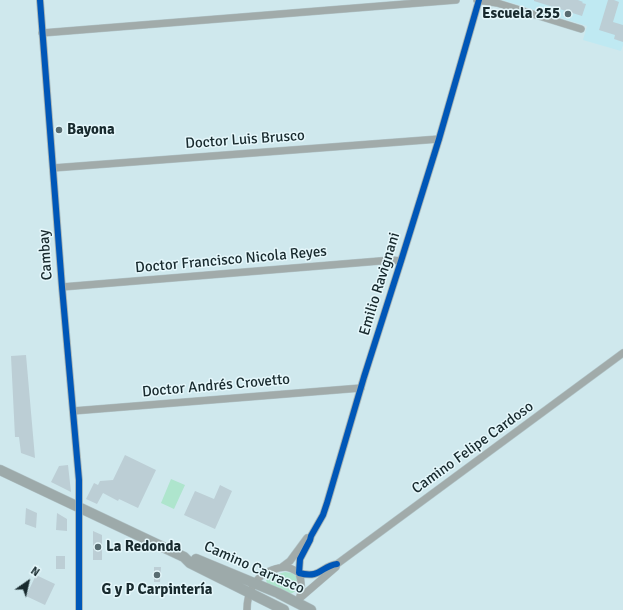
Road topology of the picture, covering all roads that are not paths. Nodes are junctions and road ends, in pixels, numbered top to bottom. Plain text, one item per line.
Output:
1 (40, 0) edge
2 (456, 0) edge
3 (479, 0) edge
4 (581, 29) dead end
5 (42, 33) junction
6 (439, 139) junction
7 (53, 168) junction
8 (401, 261) junction
9 (62, 287) junction
10 (623, 353) edge
11 (361, 388) junction
12 (73, 411) junction
13 (0, 470) edge
14 (79, 508) junction
15 (311, 536) junction
16 (184, 557) junction
17 (337, 564) junction
18 (282, 567) junction
19 (300, 573) junction
20 (254, 582) junction
21 (250, 592) junction
22 (298, 600) junction
23 (79, 610) edge
24 (247, 610) edge
25 (284, 610) edge
26 (311, 610) edge

1 - 5 street, Cambay
2 - 5 street
3 - 4 street
3 - 6 street, Emilio Ravignani
5 - 7 street, Cambay
6 - 7 street, Doctor Luis Brusco
6 - 8 street, Emilio Ravignani
7 - 9 street, Cambay
8 - 9 street, Doctor Francisco Nicola Reyes
8 - 11 street, Emilio Ravignani
9 - 12 street, Cambay
10 - 17 street, Camino Felipe Cardoso
11 - 12 street, Doctor Andrés Crovetto
11 - 15 street, Emilio Ravignani
12 - 14 street, Cambay
13 - 14 main road, Camino Carrasco
14 - 16 main road, Camino Carrasco
14 - 23 street, Cambay
15 - 18 street, Emilio Ravignani
15 - 19 street, Emilio Ravignani
16 - 20 main road, Camino Carrasco
16 - 21 main road, Camino Carrasco
17 - 19 street, Camino Felipe Cardoso
17 - 22 street, Camino Felipe Cardoso
18 - 19 street
18 - 20 street, Emilio Ravignani
19 - 22 street, Emilio Ravignani
20 - 21 street
20 - 22 main road, Camino Carrasco
21 - 22 main road
21 - 24 street
21 - 25 main road, Camino Carrasco
22 - 26 main road, Camino Carrasco

